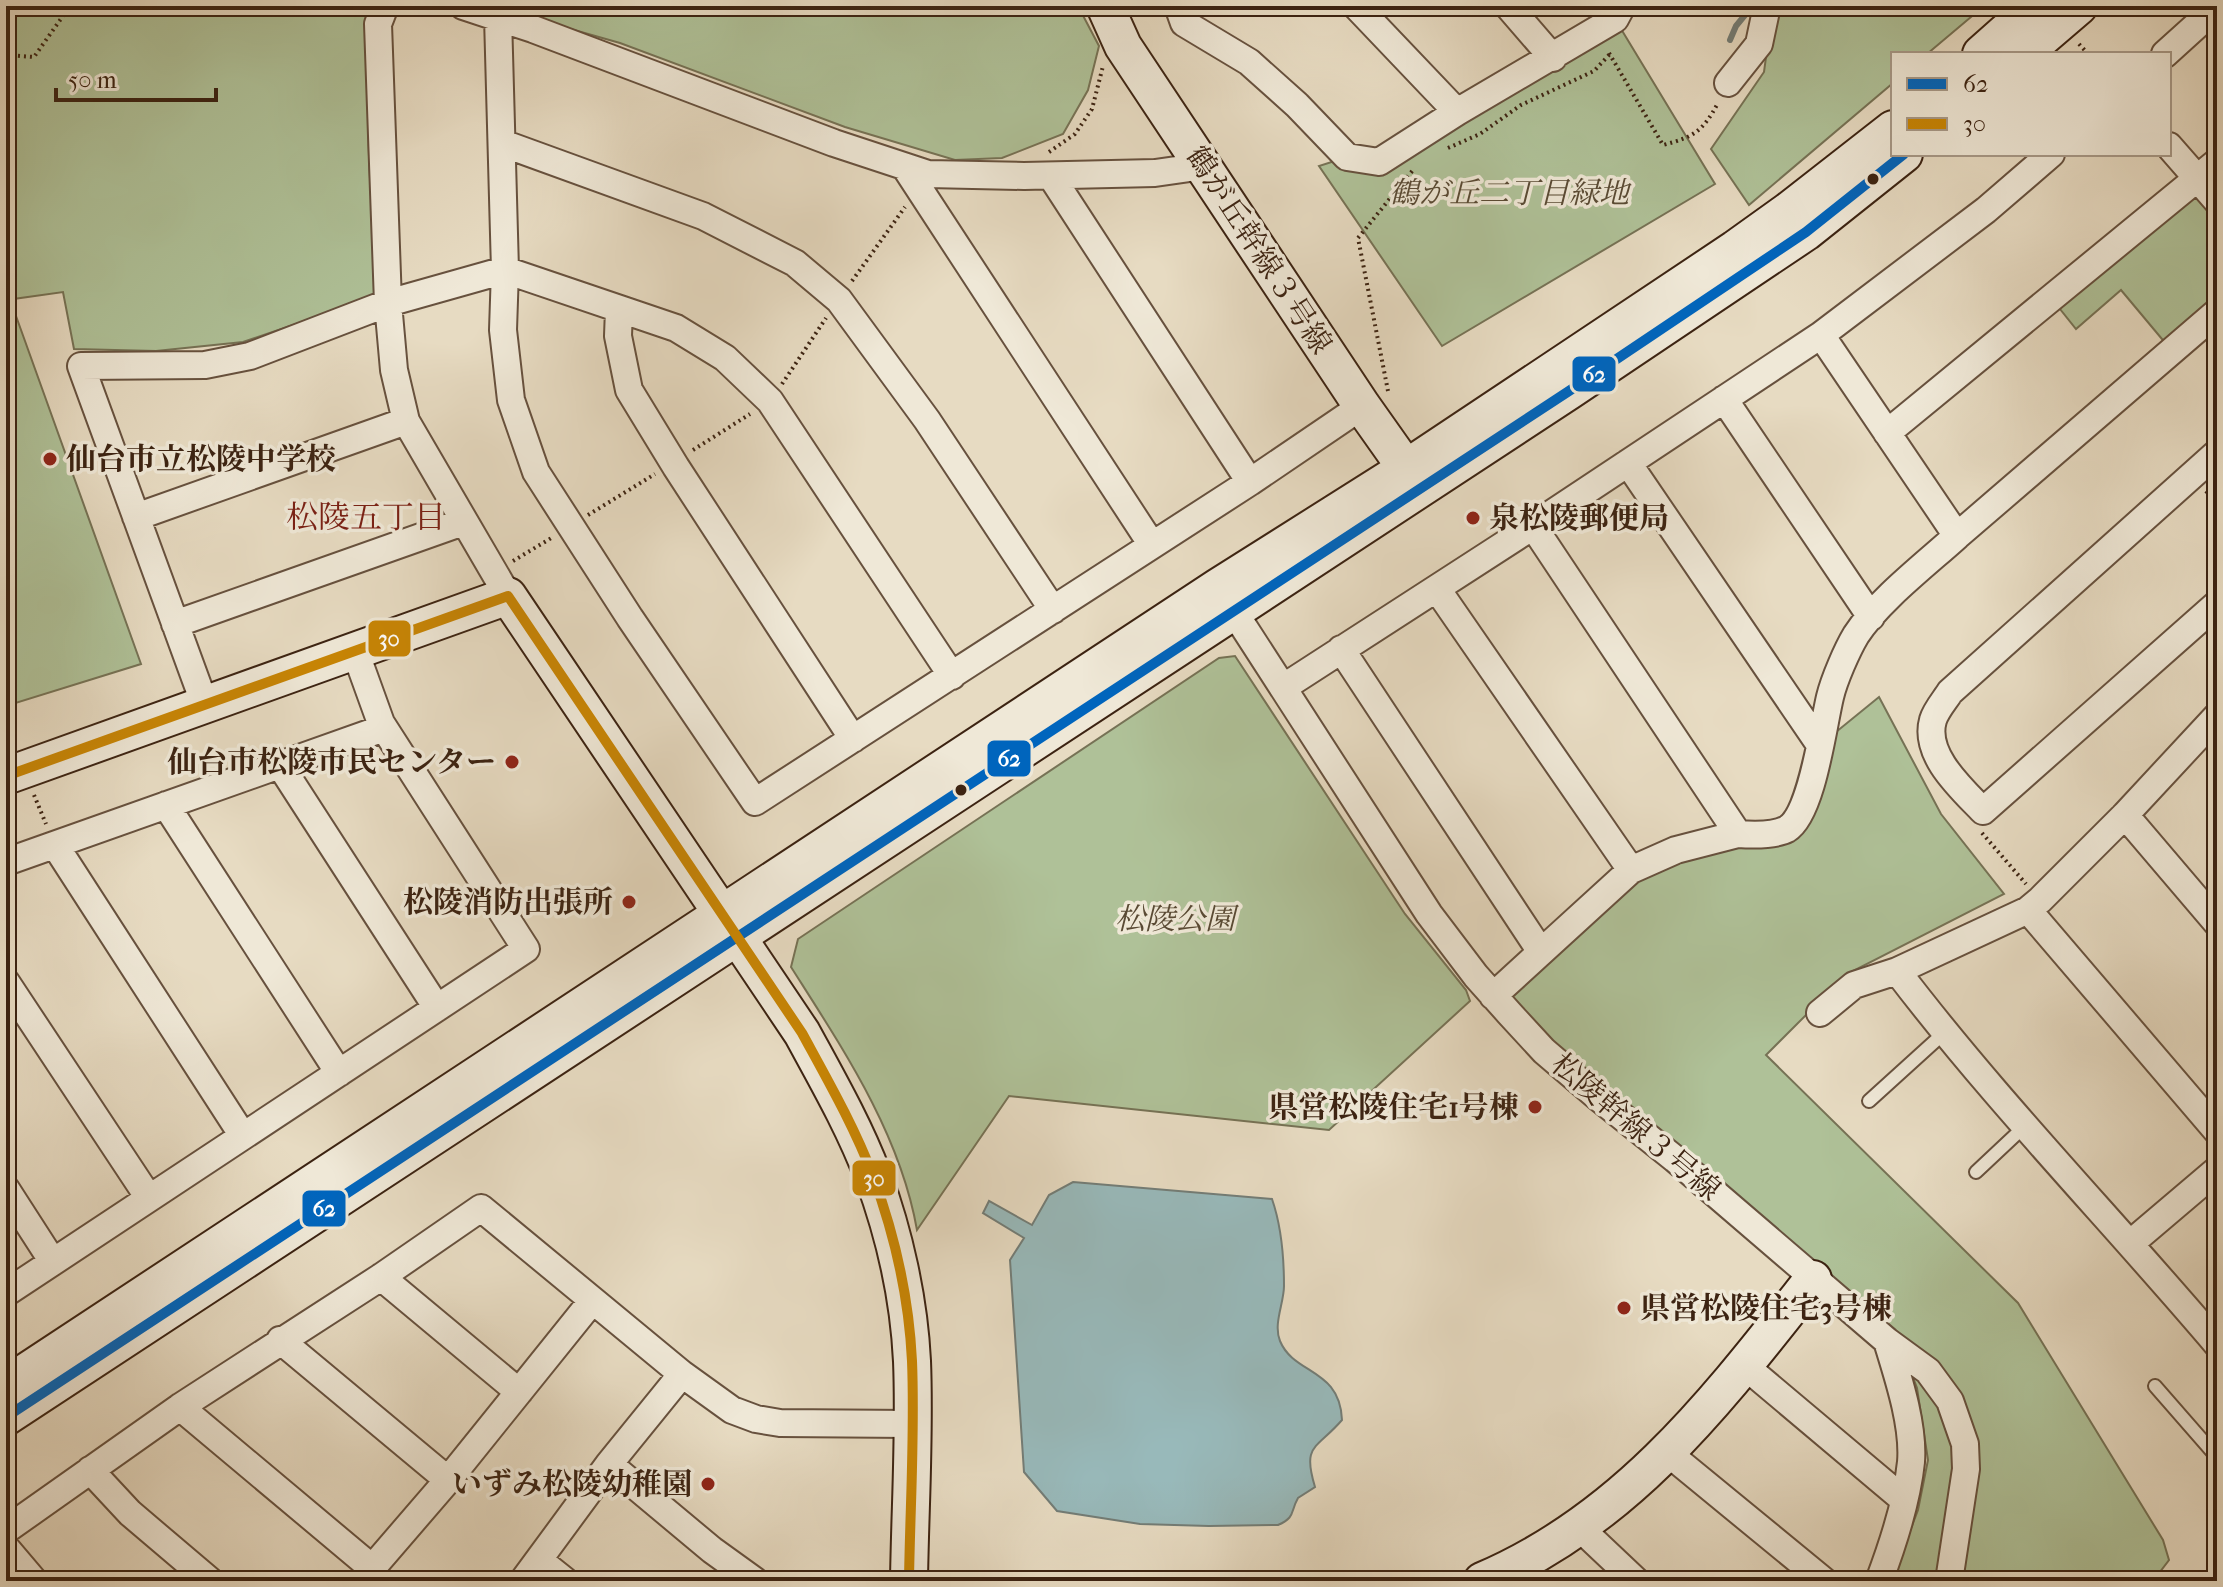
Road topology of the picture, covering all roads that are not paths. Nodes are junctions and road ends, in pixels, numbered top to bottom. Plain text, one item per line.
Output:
1 (385, 6) edge
2 (463, 6) edge
3 (1105, 6) edge
4 (1178, 6) edge
5 (1356, 6) edge
6 (1508, 6) edge
7 (1622, 6) edge
8 (1767, 6) edge
9 (2035, 6) edge
10 (2079, 6) edge
11 (2217, 7) edge
12 (498, 17) junction
13 (1983, 52) edge
14 (2025, 52) edge
15 (2167, 52) edge
16 (1553, 58) junction
17 (1728, 83) road end
18 (1457, 112) junction
19 (1891, 131) edge
20 (502, 143) junction
21 (2171, 147) edge
22 (1901, 156) edge
23 (2049, 156) edge
24 (1204, 166) junction
25 (905, 167) junction
26 (2207, 171) edge
27 (1046, 176) junction
28 (2217, 201) edge
29 (505, 270) junction
30 (388, 303) junction
31 (619, 309) junction
32 (2217, 312) edge
33 (1821, 335) junction
34 (1724, 399) junction
35 (1376, 401) junction
36 (406, 421) junction
37 (1887, 433) junction
38 (2217, 453) edge
39 (1628, 463) junction
40 (1413, 479) junction
41 (1250, 482) junction
42 (136, 517) junction
43 (463, 522) junction
44 (1533, 526) junction
45 (1957, 536) junction
46 (1152, 545) junction
47 (500, 584) junction
48 (1437, 589) junction
49 (1226, 599) junction
50 (2217, 604) edge
51 (1053, 610) junction
52 (1871, 617) junction
53 (175, 624) junction
54 (1341, 649) junction
55 (355, 651) junction
56 (952, 676) junction
57 (1284, 687) junction
58 (205, 705) junction
59 (2217, 716) edge
60 (384, 728) junction
61 (853, 739) junction
62 (1820, 745) junction
63 (280, 765) junction
64 (15, 773) edge
65 (166, 805) junction
66 (2125, 815) junction
67 (1738, 834) junction
68 (55, 845) junction
69 (6, 862) edge
70 (1631, 870) junction
71 (2034, 905) junction
72 (2217, 923) edge
73 (729, 925) junction
74 (1541, 952) junction
75 (1897, 971) junction
76 (6, 982) edge
77 (1493, 996) junction
78 (437, 1008) junction
79 (1820, 1013) dead end
80 (1944, 1033) junction
81 (339, 1073) junction
82 (1869, 1101) dead end
83 (2025, 1126) junction
84 (2217, 1131) edge
85 (243, 1136) junction
86 (2217, 1170) edge
87 (1976, 1172) dead end
88 (6, 1189) edge
89 (149, 1198) junction
90 (2131, 1243) junction
91 (53, 1262) junction
92 (381, 1277) junction
93 (1813, 1279) junction
94 (6, 1293) edge
95 (592, 1301) junction
96 (280, 1340) junction
97 (1887, 1341) junction
98 (2217, 1344) edge
99 (1745, 1366) junction
100 (682, 1374) junction
101 (6, 1385) edge
102 (2155, 1386) dead end
103 (519, 1392) junction
104 (180, 1407) junction
105 (6, 1417) edge
106 (911, 1424) junction
107 (1668, 1453) junction
108 (2217, 1457) edge
109 (609, 1464) junction
110 (90, 1470) junction
111 (448, 1480) junction
112 (1903, 1499) junction
113 (1580, 1528) junction
114 (6, 1530) edge
115 (6, 1548) edge
116 (540, 1561) junction
117 (366, 1575) edge
118 (34, 1581) edge
119 (210, 1581) edge
120 (523, 1581) edge
121 (565, 1581) edge
122 (755, 1581) edge
123 (909, 1581) edge
124 (1482, 1581) edge
125 (1636, 1581) edge
126 (1824, 1581) edge
127 (1879, 1581) edge
128 (1949, 1581) edge

1 - 30 street
2 - 12 street
3 - 24 street, 鶴が丘幹線３号線
4 - 18 street
5 - 18 street
6 - 16 street
7 - 16 street
8 - 17 street
9 - 13 street
10 - 14 street
11 - 15 street
12 - 20 street
12 - 25 street
16 - 18 street
19 - 40 street
20 - 29 street
20 - 51 street
21 - 26 street
22 - 40 street
23 - 33 street
24 - 27 street
24 - 35 street, 鶴が丘幹線３号線
25 - 27 street
25 - 46 street
26 - 28 street
26 - 37 street
27 - 41 street
29 - 30 street
29 - 31 street
29 - 61 street
30 - 36 street
30 - 42 street
31 - 56 street
31 - 61 street
32 - 45 street
33 - 34 street
33 - 37 street
34 - 39 street
34 - 52 street
35 - 40 street, 鶴が丘幹線３号線
35 - 41 street
36 - 42 street
36 - 43 street
37 - 45 street
38 - 50 street
39 - 44 street
39 - 62 street
40 - 49 street
41 - 46 street
42 - 53 street
43 - 47 street
43 - 53 street
44 - 48 street
44 - 67 street
45 - 52 street
46 - 51 street
47 - 55 street
47 - 73 street
48 - 54 street
48 - 70 street
49 - 57 street, 松陵幹線３号線
49 - 73 street
51 - 56 street
52 - 62 street
53 - 58 street
54 - 57 street
54 - 74 street
55 - 58 street
55 - 60 street
56 - 61 street
57 - 77 street, 松陵幹線３号線
58 - 64 street
59 - 66 street
60 - 63 street
60 - 78 street
62 - 67 street
63 - 65 street
63 - 78 street
65 - 68 street
65 - 81 street
66 - 71 street
66 - 72 street
67 - 70 street
68 - 69 street
68 - 85 street
70 - 74 street
71 - 75 street
71 - 84 street
73 - 101 street
73 - 105 street
73 - 106 street
74 - 77 street
75 - 79 street
75 - 80 street
76 - 89 street
77 - 93 street, 松陵幹線３号線
78 - 81 street
80 - 82 lane
80 - 83 street
81 - 85 street
83 - 87 lane
83 - 90 street
85 - 89 street
86 - 90 street
88 - 91 street
89 - 91 street
90 - 98 street
91 - 94 street
92 - 95 street
92 - 96 street
92 - 103 street
93 - 97 street, 松陵幹線３号線
93 - 99 street
95 - 100 street
95 - 103 street
96 - 104 street
96 - 111 street
97 - 112 street
97 - 128 street, 松陵幹線３号線
99 - 107 street
99 - 112 street
100 - 106 street
100 - 109 street
102 - 108 lane
103 - 111 street
104 - 110 street
104 - 117 street
106 - 123 street
107 - 113 street
107 - 126 street
109 - 116 street
109 - 122 street
110 - 114 street
110 - 119 street
111 - 117 street
112 - 127 street
113 - 124 street
113 - 125 street
115 - 118 street
116 - 120 street
116 - 121 street

